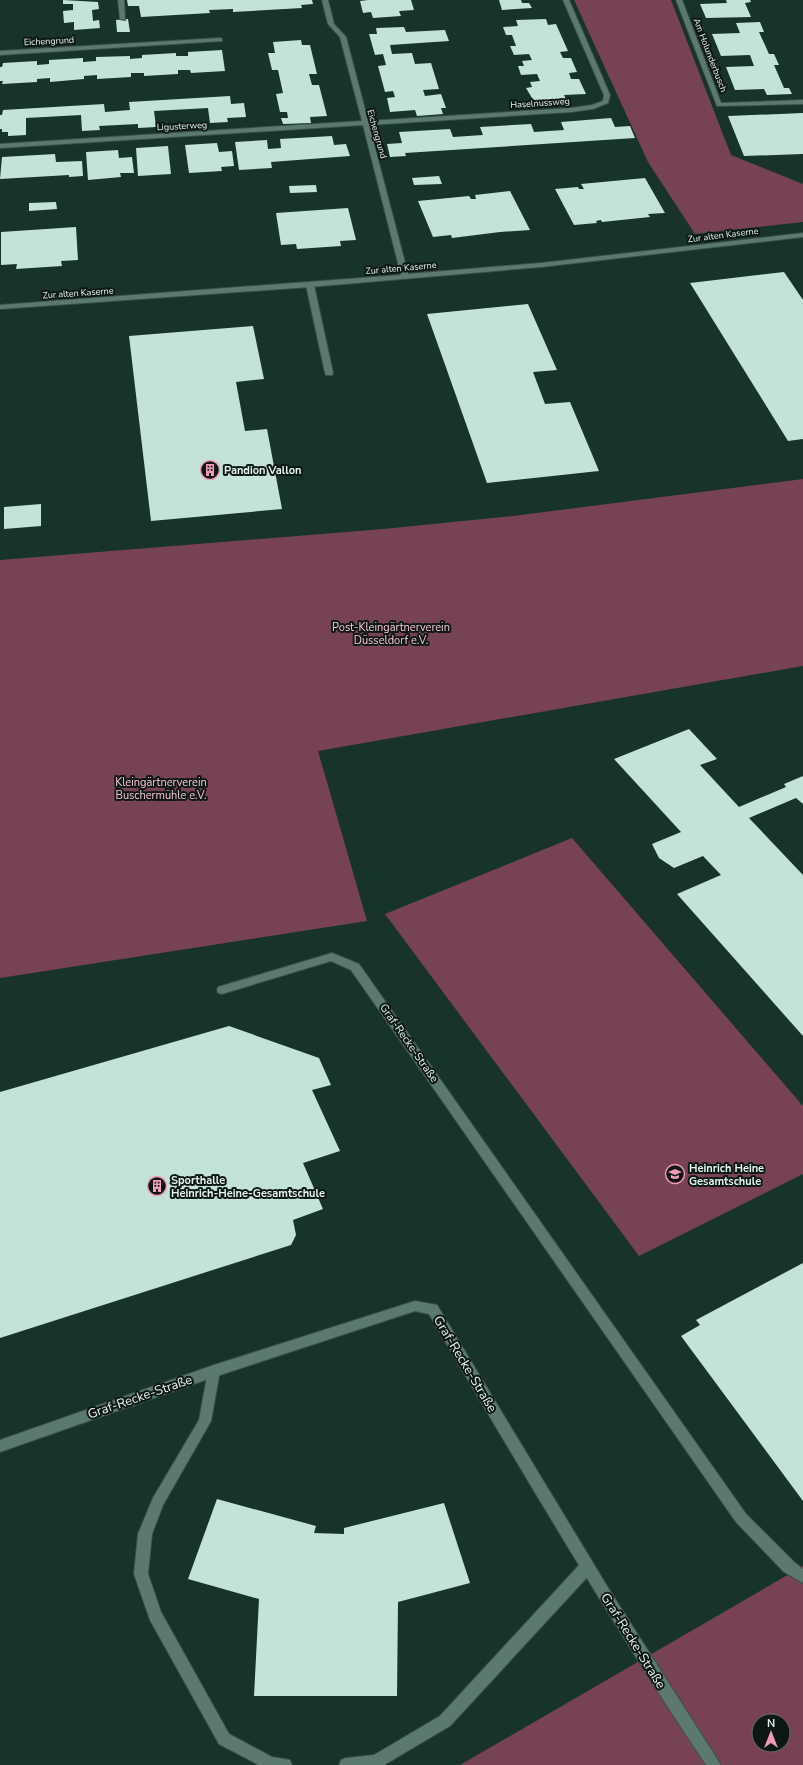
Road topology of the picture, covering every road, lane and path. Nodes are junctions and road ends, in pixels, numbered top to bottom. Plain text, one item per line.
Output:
1 (121, 0) edge
2 (325, 0) edge
3 (566, 0) edge
4 (679, 0) edge
5 (123, 19) dead end
6 (220, 40) dead end
7 (0, 53) edge
8 (803, 102) edge
9 (364, 124) junction
10 (0, 146) edge
11 (803, 235) edge
12 (405, 277) junction
13 (310, 285) junction
14 (0, 307) edge
15 (329, 373) dead end
16 (222, 990) dead end
17 (214, 1371) junction
18 (0, 1446) edge
19 (587, 1567) junction
20 (803, 1577) edge
21 (285, 1765) edge
22 (346, 1765) edge
23 (714, 1765) edge

1 - 5 street
2 - 9 street, Eichengrund
3 - 9 street, Haselnussweg
4 - 8 street, Am Holunderbusch
6 - 7 street, Eichengrund
9 - 10 street, Ligusterweg
9 - 12 street, Eichengrund
11 - 12 street, Zur alten Kaserne
12 - 13 street, Zur alten Kaserne
13 - 14 street, Zur alten Kaserne
13 - 15 street
16 - 20 street, Graf-Recke-Straße
17 - 18 street, Graf-Recke-Straße
17 - 19 street, Graf-Recke-Straße
17 - 21 street
19 - 22 street
19 - 23 street, Graf-Recke-Straße

